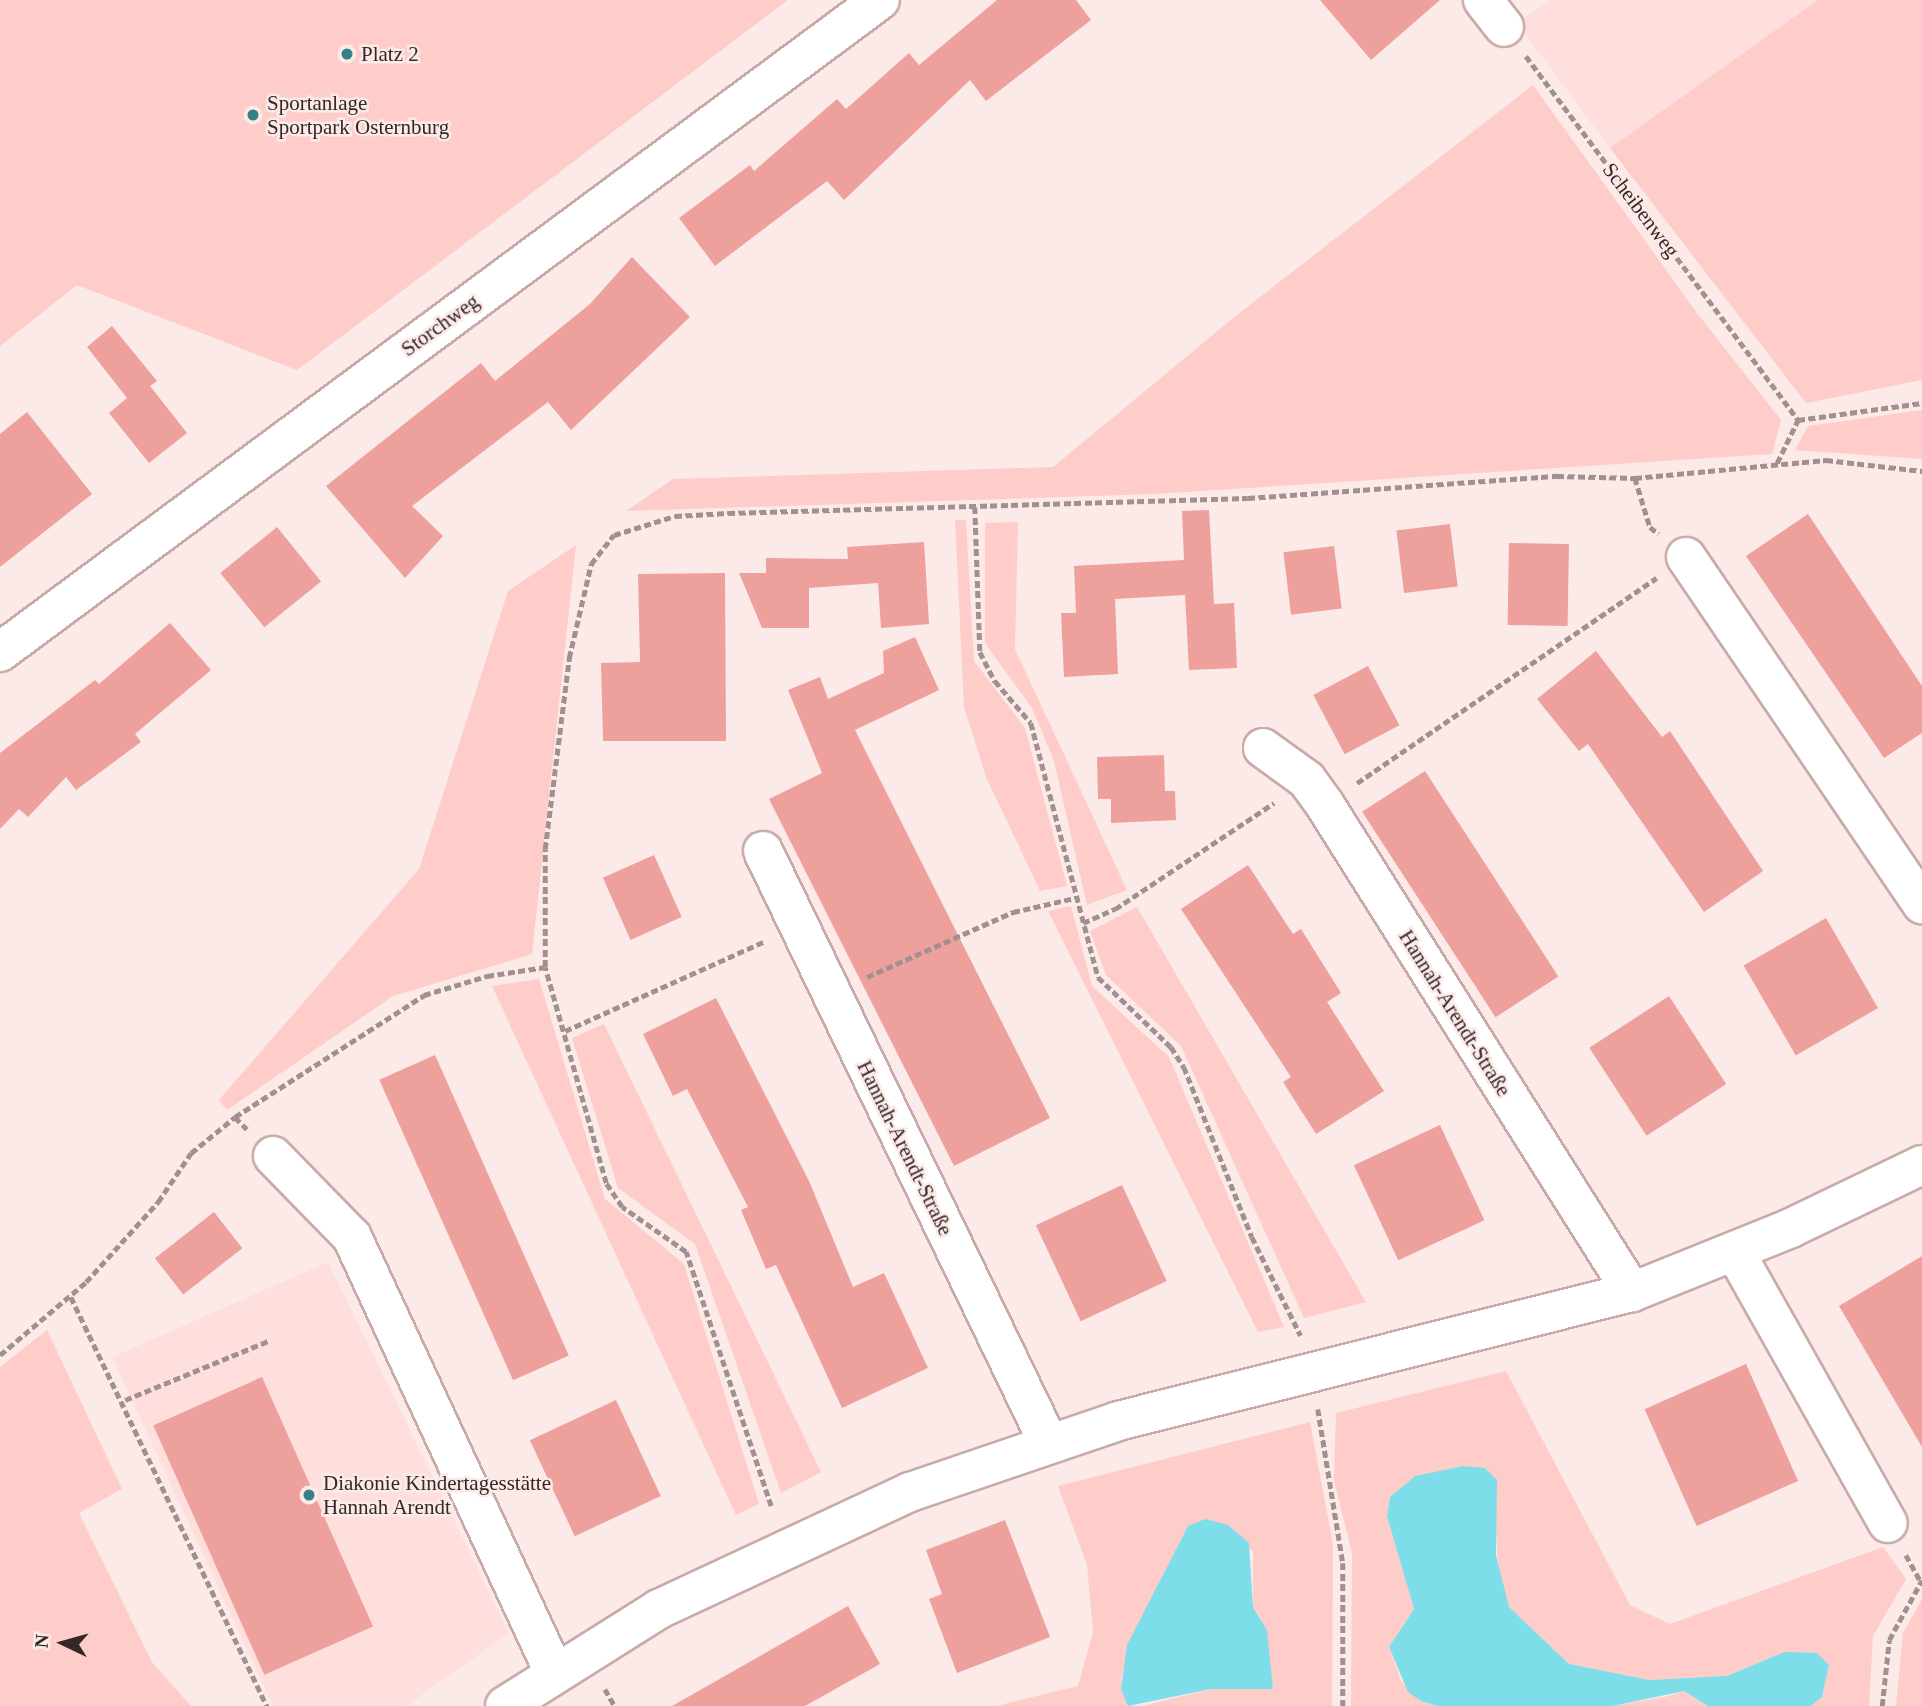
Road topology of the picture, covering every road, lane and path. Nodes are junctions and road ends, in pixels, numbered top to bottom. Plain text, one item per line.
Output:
1 (880, 0) edge
2 (1494, 14) edge
3 (1922, 402) edge
4 (1798, 420) junction
5 (1777, 463) junction
6 (1922, 471) edge
7 (1635, 478) junction
8 (975, 507) junction
9 (1686, 557) junction
10 (0, 652) edge
11 (1263, 748) dead end
12 (1316, 793) junction
13 (762, 851) dead end
14 (1075, 898) junction
15 (1922, 904) edge
16 (1083, 923) junction
17 (797, 927) junction
18 (829, 994) junction
19 (565, 1031) junction
20 (273, 1156) dead end
21 (1921, 1168) edge
22 (1735, 1252) junction
23 (1632, 1292) junction
24 (71, 1297) dead end
25 (268, 1341) dead end
26 (1314, 1371) junction
27 (125, 1400) junction
28 (1049, 1444) junction
29 (771, 1506) dead end
30 (1888, 1523) dead end
31 (1922, 1580) edge
32 (555, 1674) junction
33 (267, 1706) edge
34 (505, 1706) edge
35 (1343, 1706) edge
36 (1882, 1706) edge

1 - 10 street, Storchweg
2 - 4 path, Scheibenweg
3 - 4 path
4 - 5 path
5 - 6 path
5 - 7 path
7 - 8 path
7 - 9 path
8 - 14 path
8 - 19 path
9 - 12 path
9 - 15 street
11 - 12 street, Hannah-Arendt-Straße
12 - 16 path
12 - 23 street, Hannah-Arendt-Straße
13 - 17 street, Hannah-Arendt-Straße
14 - 16 path
14 - 18 path
16 - 26 path
17 - 18 street, Hannah-Arendt-Straße
17 - 19 path
18 - 28 street, Hannah-Arendt-Straße
19 - 29 path
20 - 32 street
21 - 22 street
22 - 23 street
22 - 30 street
23 - 26 street
24 - 27 path
25 - 27 path
26 - 28 street
26 - 35 path
27 - 33 path
28 - 32 street
31 - 36 path
32 - 34 street

